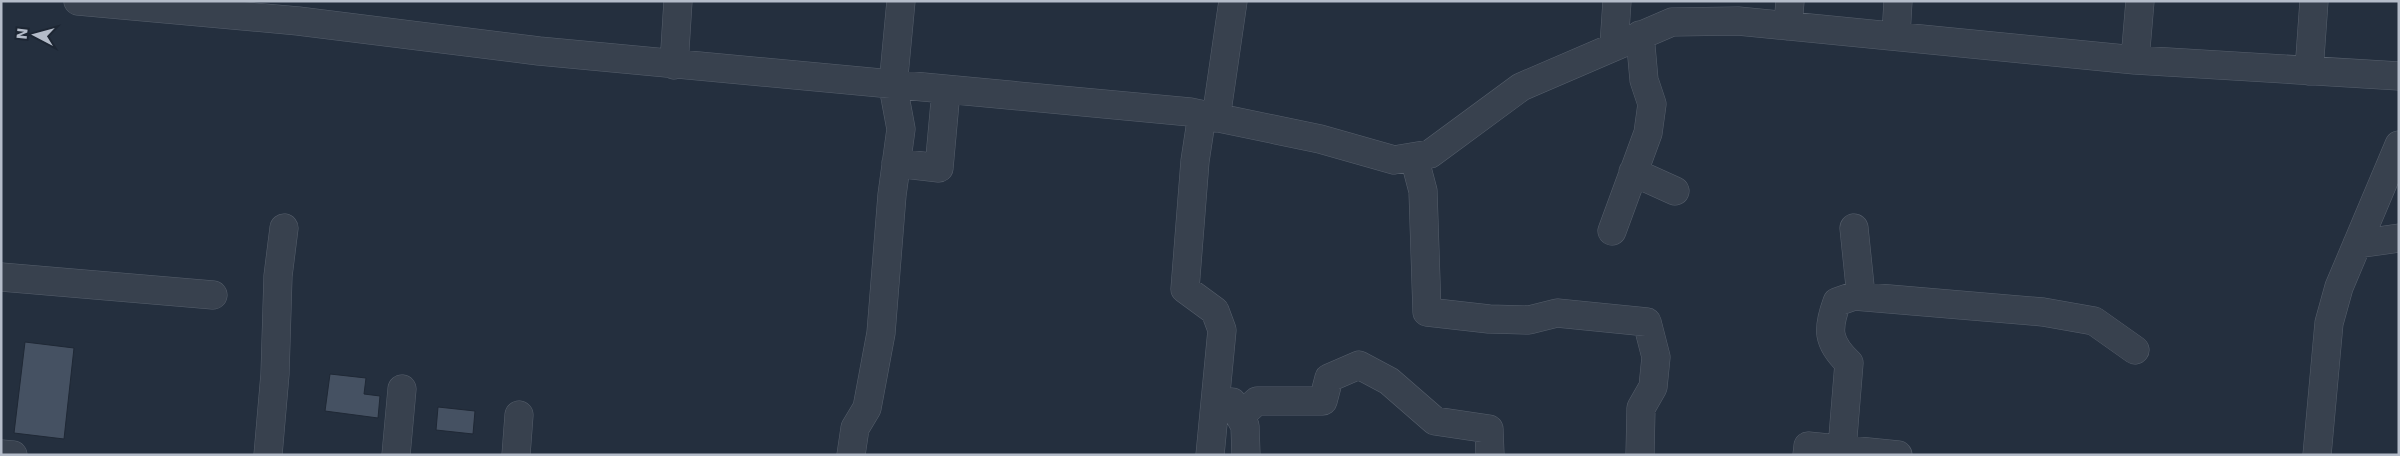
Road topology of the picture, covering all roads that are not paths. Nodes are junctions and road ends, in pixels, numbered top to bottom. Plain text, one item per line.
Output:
1 (78, 1) edge
2 (678, 1) edge
3 (901, 1) edge
4 (1233, 1) edge
5 (1617, 1) edge
6 (1898, 1) edge
7 (2140, 1) edge
8 (2314, 1) edge
9 (1789, 13) edge
10 (1640, 35) junction
11 (1896, 36) junction
12 (1614, 46) junction
13 (2135, 60) junction
14 (674, 65) junction
15 (2308, 71) junction
16 (2399, 76) edge
17 (894, 86) junction
18 (946, 91) junction
19 (1209, 116) junction
20 (2399, 145) edge
21 (1414, 156) junction
22 (896, 163) junction
23 (1633, 172) junction
24 (1675, 191) dead end
25 (284, 228) dead end
26 (1854, 228) dead end
27 (1612, 231) dead end
28 (2399, 238) edge
29 (2357, 244) junction
30 (1, 277) edge
31 (213, 295) dead end
32 (1861, 296) junction
33 (2134, 350) dead end
34 (1217, 376) junction
35 (402, 389) dead end
36 (519, 415) dead end
37 (1240, 416) junction
38 (1842, 450) junction
39 (1, 454) edge
40 (13, 455) edge
41 (268, 455) edge
42 (396, 455) edge
43 (516, 455) edge
44 (851, 455) edge
45 (1210, 455) edge
46 (1246, 455) edge
47 (1490, 455) edge
48 (1640, 455) edge
49 (1807, 455) edge
50 (1898, 455) edge
51 (2316, 455) edge

1 - 14 street
2 - 14 street
3 - 17 street
4 - 19 street
5 - 12 street
6 - 11 street
7 - 13 street
8 - 15 street
9 - 10 street
9 - 11 street
10 - 12 street
10 - 23 street
11 - 13 street
12 - 21 street
13 - 15 street
14 - 17 street
15 - 16 street
17 - 18 street
17 - 22 street
18 - 19 street
18 - 22 street
19 - 21 street
19 - 34 street
20 - 29 street
21 - 48 street
22 - 44 street
23 - 24 street
23 - 27 street
25 - 41 street
26 - 32 street
28 - 29 street
29 - 51 street
30 - 31 street
32 - 33 street
32 - 38 street
34 - 37 street
34 - 45 street
35 - 42 street
36 - 43 street
37 - 46 street
37 - 47 street
38 - 49 street
38 - 50 street
39 - 40 street

